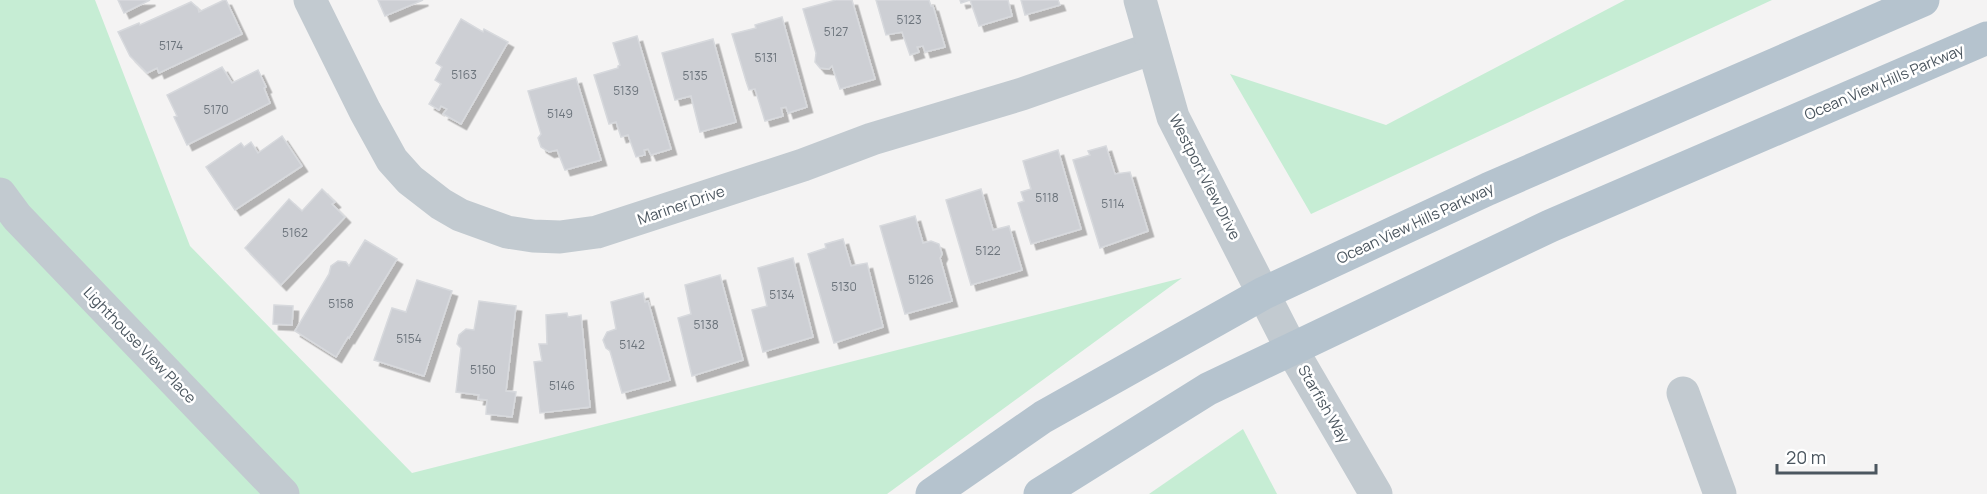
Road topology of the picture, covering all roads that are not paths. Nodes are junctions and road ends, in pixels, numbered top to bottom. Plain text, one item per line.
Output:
1 (310, 0) edge
2 (1140, 0) edge
3 (1923, 0) edge
4 (1987, 38) edge
5 (1153, 48) junction
6 (0, 194) edge
7 (1269, 303) junction
8 (1292, 350) junction
9 (1683, 393) dead end
10 (283, 494) edge
11 (932, 494) edge
12 (1040, 494) edge
13 (1376, 494) edge
14 (1720, 494) edge

1 - 5 street, Mariner Drive
2 - 5 street, Westport View Drive
3 - 7 main road, Ocean View Hills Parkway
4 - 8 main road, Ocean View Hills Parkway
5 - 7 street, Westport View Drive
6 - 10 street, Lighthouse View Place
7 - 8 street, Starfish Way
7 - 11 main road, Ocean View Hills Parkway
8 - 12 main road, Ocean View Hills Parkway
8 - 13 street, Starfish Way
9 - 14 street

